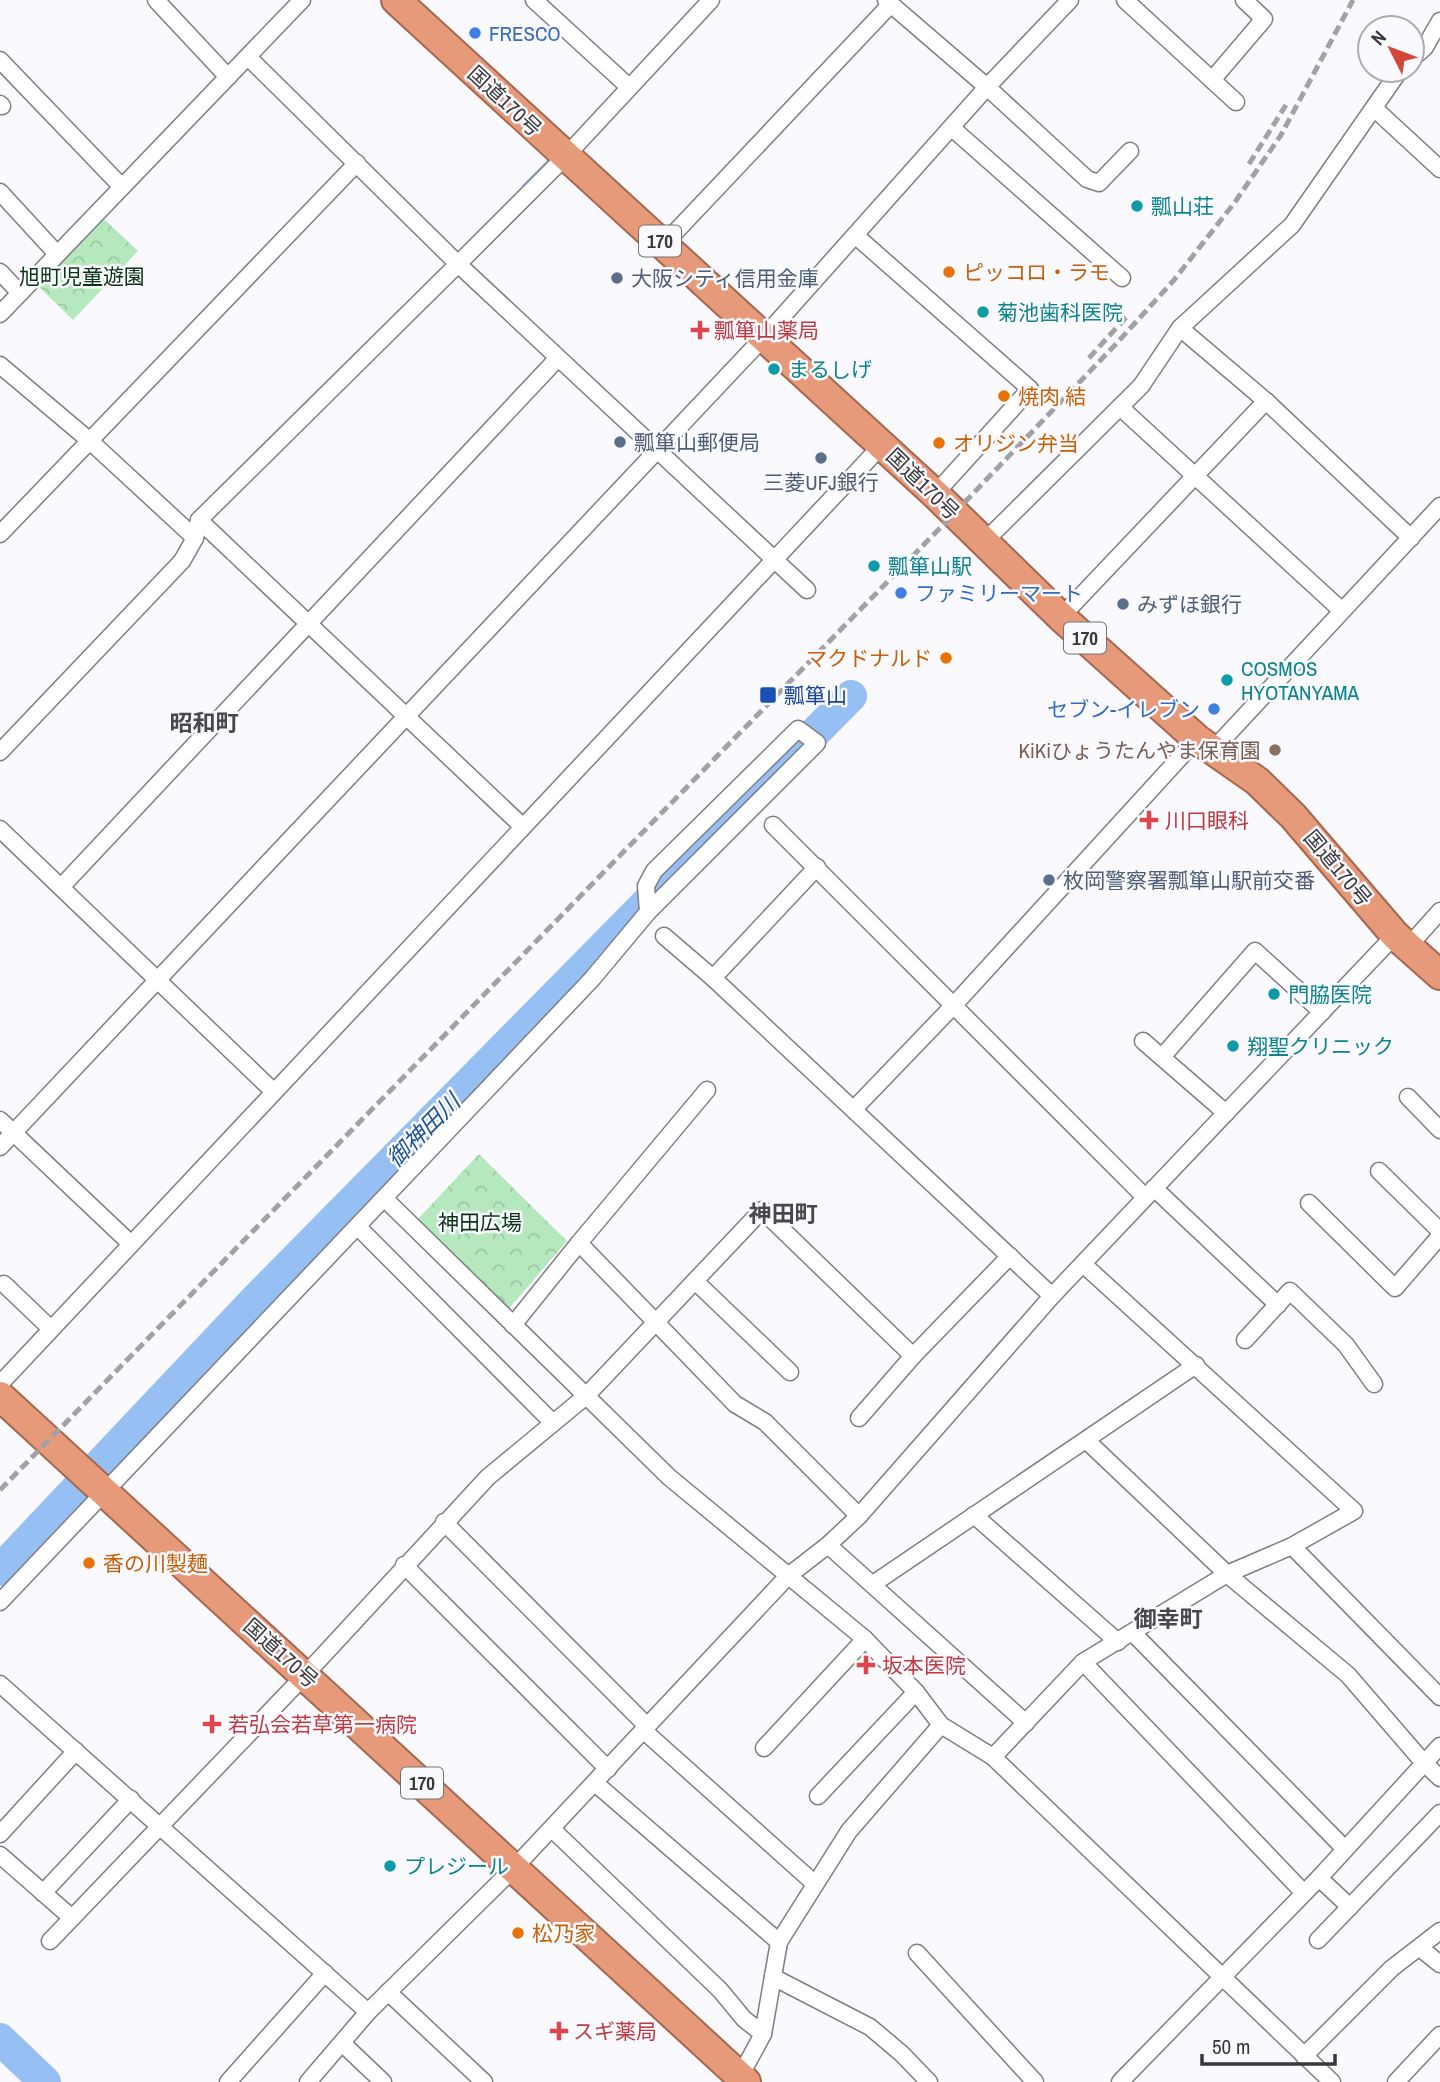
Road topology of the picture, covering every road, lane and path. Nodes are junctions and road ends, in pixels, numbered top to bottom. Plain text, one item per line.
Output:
1 (156, 0) edge
2 (302, 0) edge
3 (396, 0) edge
4 (534, 0) edge
5 (1070, 0) edge
6 (1125, 0) edge
7 (1244, 0) edge
8 (703, 3) edge
9 (896, 4) edge
10 (1440, 21) edge
11 (1426, 45) edge
12 (249, 58) junction
13 (0, 60) edge
14 (228, 77) junction
15 (1212, 80) junction
16 (1391, 84) edge
17 (987, 87) junction
18 (629, 88) junction
19 (1236, 102) dead end
20 (1375, 109) junction
21 (952, 128) junction
22 (1130, 151) dead end
23 (565, 156) junction
24 (357, 163) junction
25 (1440, 169) edge
26 (121, 186) junction
27 (0, 192) edge
28 (856, 236) junction
29 (664, 244) junction
30 (57, 254) junction
31 (458, 264) junction
32 (0, 272) edge
33 (1122, 278) dead end
34 (20, 293) junction
35 (0, 314) edge
36 (1180, 328) junction
37 (764, 337) junction
38 (558, 358) junction
39 (0, 365) edge
40 (1266, 401) junction
41 (1120, 407) junction
42 (90, 440) junction
43 (882, 445) junction
44 (657, 450) junction
45 (1195, 477) junction
46 (934, 494) junction
47 (1440, 506) edge
48 (199, 520) junction
49 (0, 534) edge
50 (195, 538) junction
51 (1410, 538) junction
52 (983, 543) junction
53 (776, 559) junction
54 (807, 590) dead end
55 (1341, 610) junction
56 (1061, 617) junction
57 (308, 623) junction
58 (406, 716) junction
59 (1215, 742) junction
60 (0, 752) edge
61 (521, 825) junction
62 (773, 825) dead end
63 (0, 829) edge
64 (817, 867) junction
65 (62, 886) junction
66 (648, 909) junction
67 (1440, 911) edge
68 (664, 936) dead end
69 (1401, 941) junction
70 (1440, 975) edge
71 (713, 978) junction
72 (156, 981) junction
73 (953, 1006) junction
74 (1322, 1012) junction
75 (1143, 1041) dead end
76 (1162, 1057) junction
77 (707, 1090) dead end
78 (273, 1091) junction
79 (1408, 1097) dead end
80 (854, 1109) junction
81 (1226, 1113) junction
82 (0, 1120) edge
83 (1440, 1130) edge
84 (13, 1133) junction
85 (0, 1147) edge
86 (1380, 1171) dead end
87 (1149, 1193) junction
88 (385, 1199) junction
89 (1309, 1203) dead end
90 (358, 1227) junction
91 (1440, 1233) edge
92 (579, 1242) junction
93 (131, 1244) junction
94 (1010, 1256) junction
95 (1083, 1264) junction
96 (695, 1281) junction
97 (4, 1284) dead end
98 (1052, 1296) junction
99 (1278, 1305) junction
100 (657, 1323) junction
101 (513, 1325) junction
102 (51, 1329) junction
103 (1245, 1340) dead end
104 (913, 1356) junction
105 (1195, 1365) junction
106 (790, 1373) dead end
107 (0, 1384) edge
108 (1374, 1384) dead end
109 (0, 1396) edge
110 (586, 1396) junction
111 (859, 1418) dead end
112 (553, 1423) junction
113 (1086, 1440) junction
114 (94, 1483) junction
115 (974, 1515) junction
116 (859, 1516) junction
117 (444, 1522) junction
118 (828, 1545) junction
119 (1292, 1546) junction
120 (404, 1565) junction
121 (1227, 1574) junction
122 (788, 1576) junction
123 (873, 1584) junction
124 (0, 1602) edge
125 (1133, 1633) junction
126 (865, 1639) junction
127 (1118, 1642) junction
128 (1083, 1662) junction
129 (305, 1675) junction
130 (0, 1684) edge
131 (916, 1692) junction
132 (1440, 1698) edge
133 (1026, 1723) junction
134 (941, 1725) junction
135 (645, 1728) junction
136 (1440, 1746) edge
137 (764, 1748) dead end
138 (76, 1751) junction
139 (993, 1757) junction
140 (1424, 1763) junction
141 (608, 1769) junction
142 (1440, 1778) edge
143 (595, 1783) junction
144 (818, 1796) dead end
145 (131, 1799) junction
146 (1440, 1814) edge
147 (161, 1825) junction
148 (552, 1829) junction
149 (0, 1834) edge
150 (1345, 1849) junction
151 (0, 1855) edge
152 (514, 1868) junction
153 (1318, 1878) junction
154 (814, 1883) junction
155 (43, 1893) junction
156 (1304, 1893) junction
157 (1350, 1907) junction
158 (72, 1918) junction
159 (1440, 1931) edge
160 (1318, 1940) dead end
161 (50, 1941) dead end
162 (779, 1942) junction
163 (1420, 1948) junction
164 (917, 1953) dead end
165 (1440, 1964) edge
166 (325, 1973) junction
167 (773, 1976) junction
168 (1223, 1977) junction
169 (388, 1992) junction
170 (368, 2012) junction
171 (763, 2034) junction
172 (1440, 2035) edge
173 (342, 2043) junction
174 (1304, 2056) junction
175 (1327, 2080) edge
176 (741, 2081) edge
177 (228, 2082) edge
178 (308, 2082) edge
179 (383, 2082) edge
180 (484, 2082) edge
181 (929, 2082) edge
182 (1035, 2082) edge
183 (1120, 2082) edge
184 (1396, 2082) edge

1 - 14 street
2 - 12 street
3 - 23 highway, 国道170号 / 170
4 - 18 street
5 - 17 street
6 - 15 street
7 - 15 street
8 - 18 street
9 - 17 street
9 - 29 street
10 - 11 street
12 - 14 street
12 - 24 street
13 - 26 street
14 - 26 street
15 - 19 street
16 - 20 street
17 - 21 street
17 - 22 street
18 - 23 street
20 - 25 street
20 - 36 street
21 - 28 street
21 - 33 street
23 - 29 highway, 国道170号 / 170
23 - 31 street
24 - 31 street
24 - 42 street
26 - 30 street
27 - 30 street
28 - 37 street
28 - 46 street
29 - 37 highway, 国道170号 / 170
30 - 34 street
31 - 38 street
31 - 48 street
32 - 34 street
34 - 35 street
36 - 40 street
36 - 41 street
37 - 43 highway, 国道170号 / 170
37 - 44 street
38 - 44 street
38 - 57 street
39 - 42 street
40 - 45 street
40 - 51 street
41 - 45 street
41 - 52 street
42 - 49 street
42 - 50 street
43 - 46 highway, 国道170号 / 170
43 - 53 street
44 - 53 street
44 - 58 street
45 - 55 street
45 - 56 street
46 - 52 highway, 国道170号 / 170
47 - 51 street
48 - 50 street
48 - 57 street
50 - 60 street
51 - 55 street
52 - 56 highway, 国道170号 / 170
53 - 54 street
53 - 61 street
55 - 59 street
56 - 59 highway, 国道170号 / 170
57 - 58 street
57 - 65 street
58 - 61 street
58 - 72 street
59 - 69 highway, 国道170号 / 170
59 - 73 street
61 - 78 street
62 - 64 street
63 - 65 street
64 - 71 street
64 - 73 street
65 - 72 street
66 - 66 street
66 - 88 street
67 - 69 street
68 - 71 street
69 - 70 highway, 国道170号 / 170
69 - 74 street
71 - 80 street
72 - 78 street
72 - 84 street
73 - 80 street
73 - 87 street
74 - 76 street
74 - 81 street
75 - 76 street
76 - 81 street
77 - 92 street
78 - 93 street
79 - 83 street
80 - 94 street
81 - 87 street
82 - 84 street
84 - 85 street
84 - 93 street
86 - 91 street
87 - 95 street
87 - 99 street
88 - 90 street
88 - 101 street
89 - 91 street
90 - 112 street
90 - 114 street
92 - 100 street
92 - 101 street
93 - 102 street
94 - 98 street
94 - 104 street
95 - 98 street
95 - 105 street
96 - 100 street
96 - 104 street
96 - 106 street
97 - 102 street
98 - 116 street
99 - 103 street
99 - 108 street
100 - 110 street
100 - 116 street
101 - 110 street
102 - 107 street
104 - 111 street
105 - 113 street
105 - 119 street
109 - 114 highway, 国道170号 / 170
110 - 112 street
110 - 122 street
112 - 117 street
113 - 115 street
113 - 121 street
114 - 124 street
114 - 129 highway, 国道170号 / 170
115 - 123 street
115 - 127 street
116 - 118 street
117 - 120 street
117 - 135 street
118 - 122 street
118 - 123 street
119 - 121 street
119 - 132 street
120 - 129 street
120 - 141 street
121 - 125 street
121 - 140 street
122 - 126 street
122 - 135 street
123 - 133 street
125 - 127 street
125 - 150 street
126 - 131 street
126 - 137 street
127 - 128 street
128 - 133 street
128 - 156 street
129 - 147 street
129 - 152 highway, 国道170号 / 170
130 - 138 street
131 - 134 street
131 - 144 street
133 - 139 street
134 - 139 street
134 - 154 street
135 - 141 street
135 - 154 street
136 - 140 street
138 - 145 street
138 - 149 street
139 - 168 street
140 - 142 street
140 - 150 street
141 - 143 street
143 - 148 street
143 - 162 street
145 - 147 street
145 - 155 street
146 - 157 street
147 - 158 street
147 - 166 street
148 - 152 street
148 - 171 street
150 - 153 street
151 - 155 street
152 - 169 street
152 - 176 highway, 国道170号 / 170
153 - 156 street
153 - 157 street
154 - 162 street
155 - 158 street
156 - 168 street
157 - 160 street
158 - 161 street
159 - 163 street
162 - 167 street
163 - 165 street
163 - 174 street
164 - 182 street
166 - 170 street
166 - 177 street
167 - 171 street
167 - 181 street
168 - 174 street
168 - 183 street
169 - 170 street
169 - 180 street
170 - 173 street
171 - 176 street
172 - 184 street
173 - 178 street
173 - 179 street
174 - 175 street

